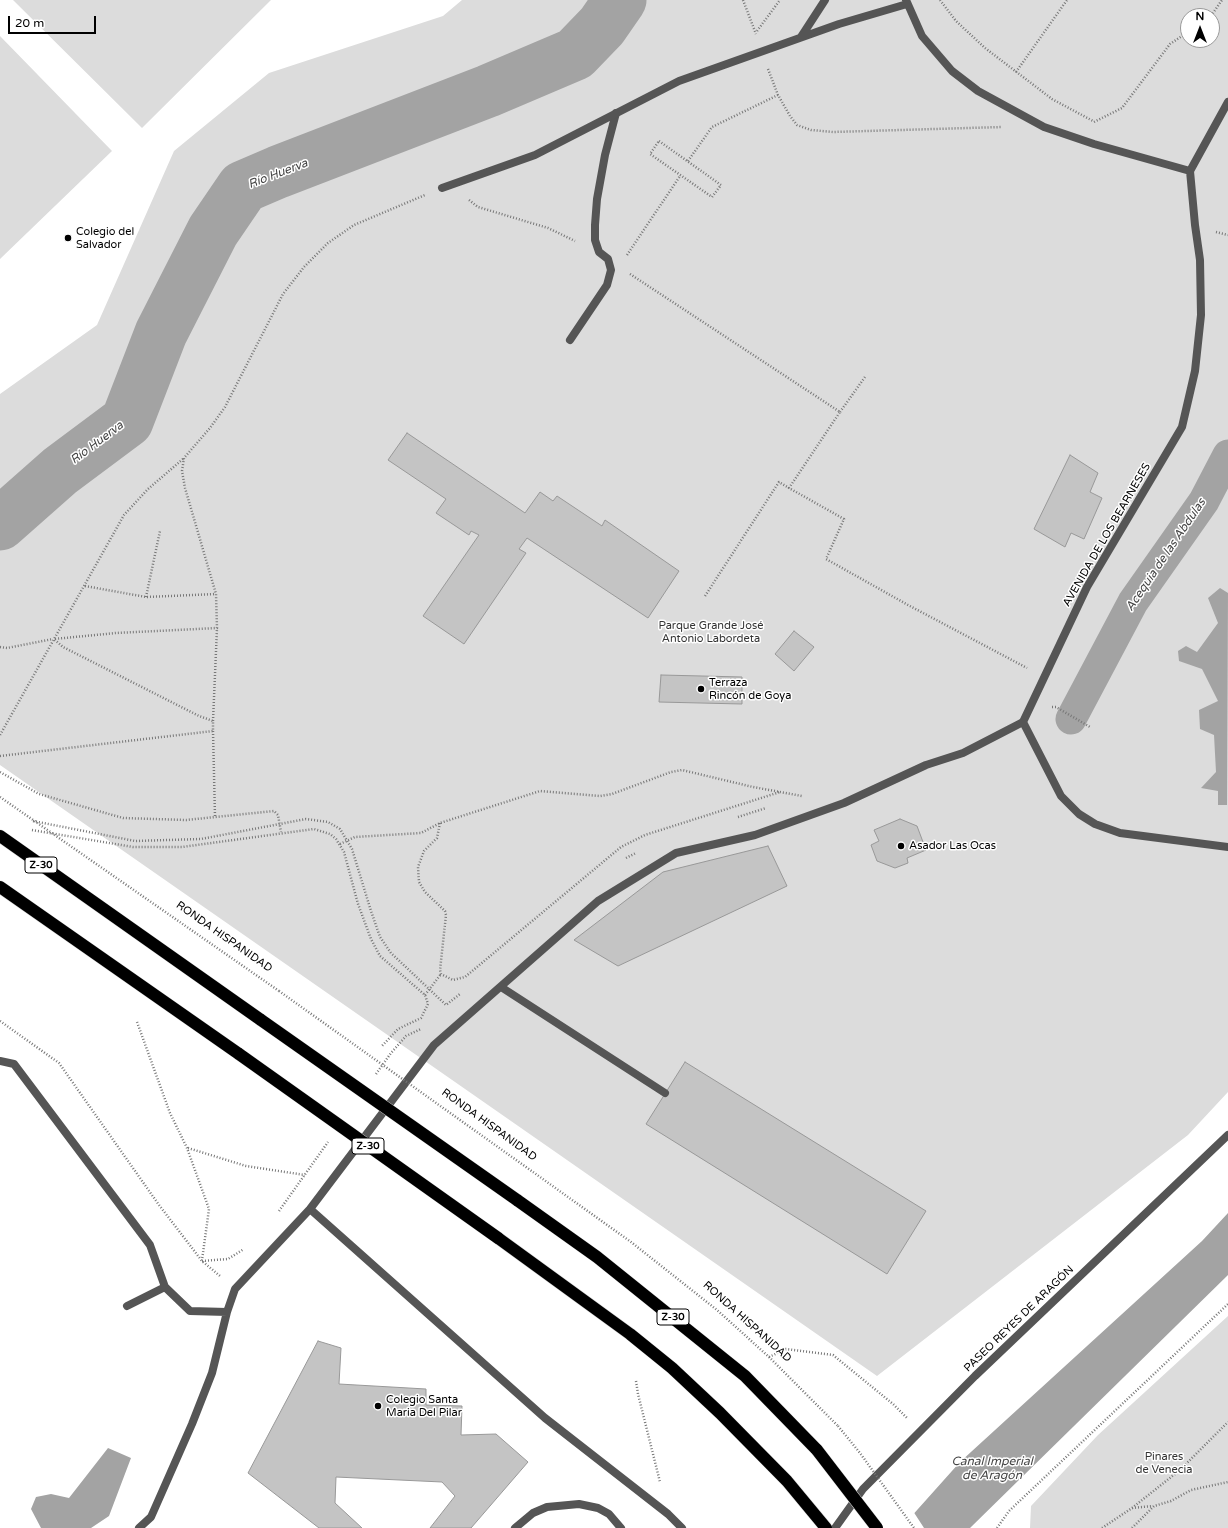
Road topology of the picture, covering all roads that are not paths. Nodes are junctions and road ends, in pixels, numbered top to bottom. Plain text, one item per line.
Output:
1 (825, 0) edge
2 (906, 2) edge
3 (801, 37) junction
4 (1228, 102) edge
5 (616, 113) junction
6 (1190, 171) junction
7 (446, 187) road end
8 (570, 340) dead end
9 (1023, 722) junction
10 (0, 836) edge
11 (1228, 848) edge
12 (0, 887) edge
13 (501, 987) junction
14 (0, 1061) edge
15 (665, 1093) dead end
16 (1228, 1135) edge
17 (310, 1209) junction
18 (165, 1287) junction
19 (127, 1306) dead end
20 (227, 1312) junction
21 (139, 1528) edge
22 (515, 1528) edge
23 (621, 1528) edge
24 (682, 1528) edge
25 (826, 1528) edge
26 (835, 1528) edge
27 (877, 1528) edge

1 - 3 street
2 - 3 street
2 - 6 street
3 - 5 street
4 - 6 street
5 - 7 street
5 - 8 street
6 - 9 street, AVENIDA DE LOS BEARNESES
9 - 11 street
9 - 13 street
10 - 27 highway, Z-30, bridge
12 - 25 highway, Z-30, bridge
13 - 15 street
13 - 17 street
14 - 18 street
16 - 26 street, PASEO REYES DE ARAGÓN
17 - 20 street
17 - 24 street
18 - 19 street
18 - 20 street
20 - 21 street
22 - 23 street

